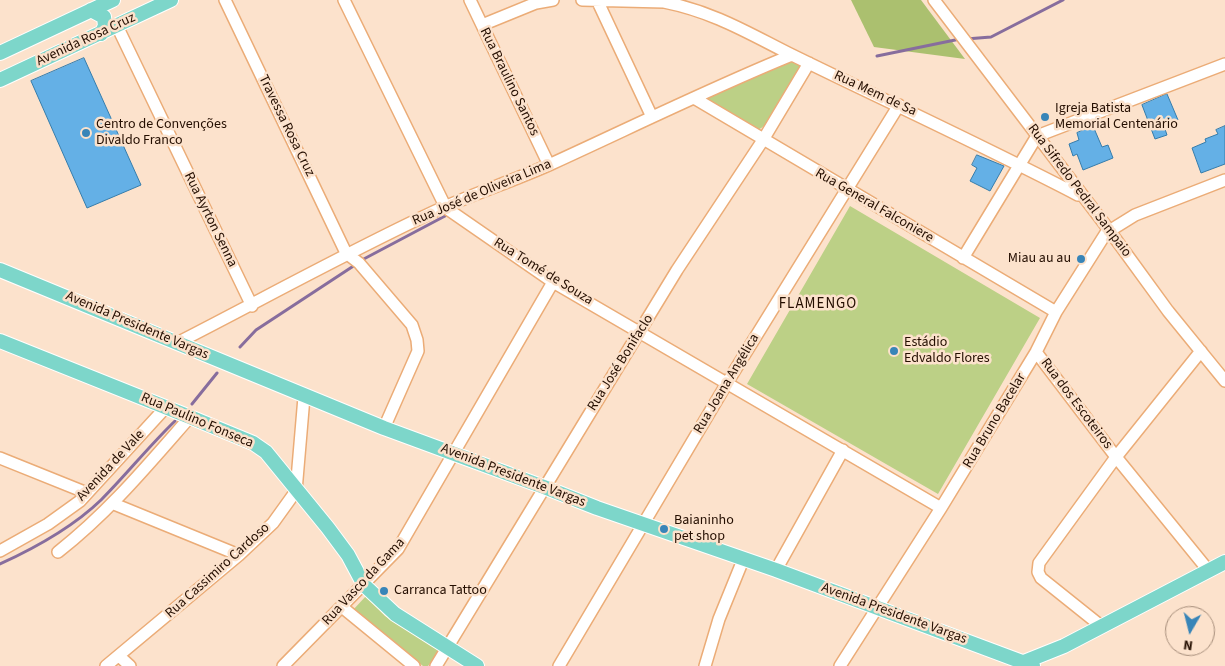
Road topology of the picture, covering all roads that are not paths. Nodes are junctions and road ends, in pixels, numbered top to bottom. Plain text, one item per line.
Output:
1 (112, 0) edge
2 (171, 0) edge
3 (225, 0) edge
4 (344, 0) edge
5 (470, 0) edge
6 (554, 0) edge
7 (582, 0) edge
8 (934, 0) edge
9 (597, 1) edge
10 (666, 1) edge
11 (91, 10) junction
12 (482, 25) junction
13 (116, 26) junction
14 (101, 34) junction
15 (0, 52) edge
16 (792, 55) junction
17 (809, 63) junction
18 (1225, 64) edge
19 (0, 80) edge
20 (694, 98) junction
21 (899, 106) junction
22 (652, 117) junction
23 (1037, 136) junction
24 (763, 140) junction
25 (1019, 163) junction
26 (549, 165) junction
27 (1225, 180) edge
28 (846, 190) junction
29 (1081, 196) junction
30 (446, 208) junction
31 (1109, 230) junction
32 (346, 253) junction
33 (963, 258) junction
34 (0, 270) edge
35 (553, 282) junction
36 (252, 306) junction
37 (1056, 312) junction
38 (641, 331) junction
39 (0, 341) edge
40 (178, 343) junction
41 (1201, 351) junction
42 (1036, 352) junction
43 (1225, 381) edge
44 (727, 382) junction
45 (304, 397) junction
46 (166, 407) junction
47 (190, 417) junction
48 (384, 428) junction
49 (843, 450) junction
50 (455, 454) junction
51 (1116, 456) junction
52 (0, 458) edge
53 (544, 487) junction
54 (296, 491) junction
55 (87, 493) junction
56 (114, 504) junction
57 (941, 508) junction
58 (642, 525) junction
59 (0, 551) edge
60 (58, 552) dead end
61 (239, 555) junction
62 (742, 560) junction
63 (1225, 562) edge
64 (776, 570) junction
65 (1208, 570) junction
66 (364, 585) junction
67 (342, 607) junction
68 (876, 609) junction
69 (1100, 626) junction
70 (447, 648) junction
71 (119, 656) junction
72 (1026, 665) edge
73 (106, 666) edge
74 (130, 666) edge
75 (283, 666) edge
76 (414, 666) edge
77 (436, 666) edge
78 (477, 666) edge
79 (559, 666) edge
80 (704, 666) edge
81 (840, 666) edge

1 - 11 main road, Avenida Rosa Cruz
2 - 13 main road, Avenida Rosa Cruz
3 - 32 street, Travessa Rosa Cruz
4 - 30 street, Rua Tomé de Souza
5 - 12 street, Rua Braulino Santos
6 - 12 street
7 - 9 street, Rua Mem de Sa
8 - 23 street, Rua Sifredo Pedral Sampaio
9 - 10 street, Rua Mem de Sa
9 - 22 street
10 - 16 street, Rua Mem de Sa
11 - 14 main road
11 - 15 main road, Avenida Rosa Cruz
12 - 26 street, Rua Braulino Santos
13 - 14 main road, Avenida Rosa Cruz
13 - 36 street, Rua Ayrton Senna
14 - 19 main road, Avenida Rosa Cruz
16 - 17 street, Rua Mem de Sa
16 - 20 street, Rua José de Oliveira Lima
17 - 21 street, Rua Mem de Sa
17 - 24 street, Rua José Bonifaclo
18 - 23 street
20 - 22 street, Rua José de Oliveira Lima
20 - 24 street, Rua General Falconiere
21 - 25 street, Rua Mem de Sa
21 - 28 street, Rua Joana Angélica
22 - 26 street, Rua José de Oliveira Lima
23 - 25 street
23 - 29 street, Rua Sifredo Pedral Sampaio
24 - 28 street, Rua General Falconiere
24 - 38 street, Rua José Bonifaclo
25 - 29 street, Rua Mem de Sa
25 - 33 street
26 - 30 street, Rua José de Oliveira Lima
27 - 31 street
28 - 33 street, Rua General Falconiere
28 - 44 street, Rua Joana Angélica
29 - 31 street, Rua Sifredo Pedral Sampaio
30 - 32 street, Rua José de Oliveira Lima
30 - 35 street, Rua Tomé de Souza
31 - 37 street, Rua Bruno Bacelar
31 - 41 street, Rua Sifredo Pedral Sampaio
32 - 36 street, Rua José de Oliveira Lima
32 - 48 street
33 - 37 street, Rua General Falconiere
34 - 40 main road, Avenida Presidente Vargas
35 - 38 street, Rua Tomé de Souza
35 - 50 street, Rua Vasco da Gama
36 - 40 street, Rua José de Oliveira Lima
37 - 42 street, Rua Bruno Bacelar
38 - 44 street, Rua Tomé de Souza
38 - 53 street, Rua José Bonifaclo
39 - 46 main road, Rua Paulino Fonseca
40 - 45 main road, Avenida Presidente Vargas
41 - 43 street, Rua Sifredo Pedral Sampaio
41 - 51 street
42 - 51 street, Rua dos Escoteiros
42 - 57 street, Rua Bruno Bacelar
44 - 49 street, Rua Tomé de Souza
44 - 58 street, Rua Joana Angélica
45 - 48 main road, Avenida Presidente Vargas
45 - 54 street
46 - 47 main road, Rua Paulino Fonseca
46 - 55 street, Avenida de Vale
47 - 54 main road, Rua Paulino Fonseca
47 - 56 street, Avenida de Vale
48 - 50 main road, Avenida Presidente Vargas
49 - 57 street, Rua Tomé de Souza
49 - 64 street
50 - 53 main road, Avenida Presidente Vargas
50 - 66 street, Rua Vasco da Gama
51 - 65 street, Rua dos Escoteiros
51 - 69 street
52 - 55 street
53 - 58 main road, Avenida Presidente Vargas
53 - 70 street, Rua José Bonifaclo
54 - 61 street, Rua Cassimiro Cardoso
54 - 66 main road, Rua Paulino Fonseca
55 - 59 street, Avenida de Vale
56 - 60 street, Avenida de Vale
56 - 61 street
57 - 68 street, Rua Bruno Bacelar
58 - 62 main road, Avenida Presidente Vargas
58 - 79 street, Rua Joana Angélica
61 - 71 street, Rua Cassimiro Cardoso
62 - 64 main road, Avenida Presidente Vargas
62 - 80 street
63 - 65 main road
64 - 68 main road, Avenida Presidente Vargas
65 - 69 main road
66 - 67 street, Rua Vasco da Gama
66 - 70 main road, Rua Paulino Fonseca
67 - 75 street, Rua Vasco da Gama
67 - 76 street
68 - 72 main road, Avenida Presidente Vargas
68 - 81 street, Rua Bruno Bacelar
69 - 72 main road
70 - 77 street, Rua José Bonifaclo
70 - 78 main road, Rua Paulino Fonseca
71 - 73 street, Rua Cassimiro Cardoso
71 - 74 street

